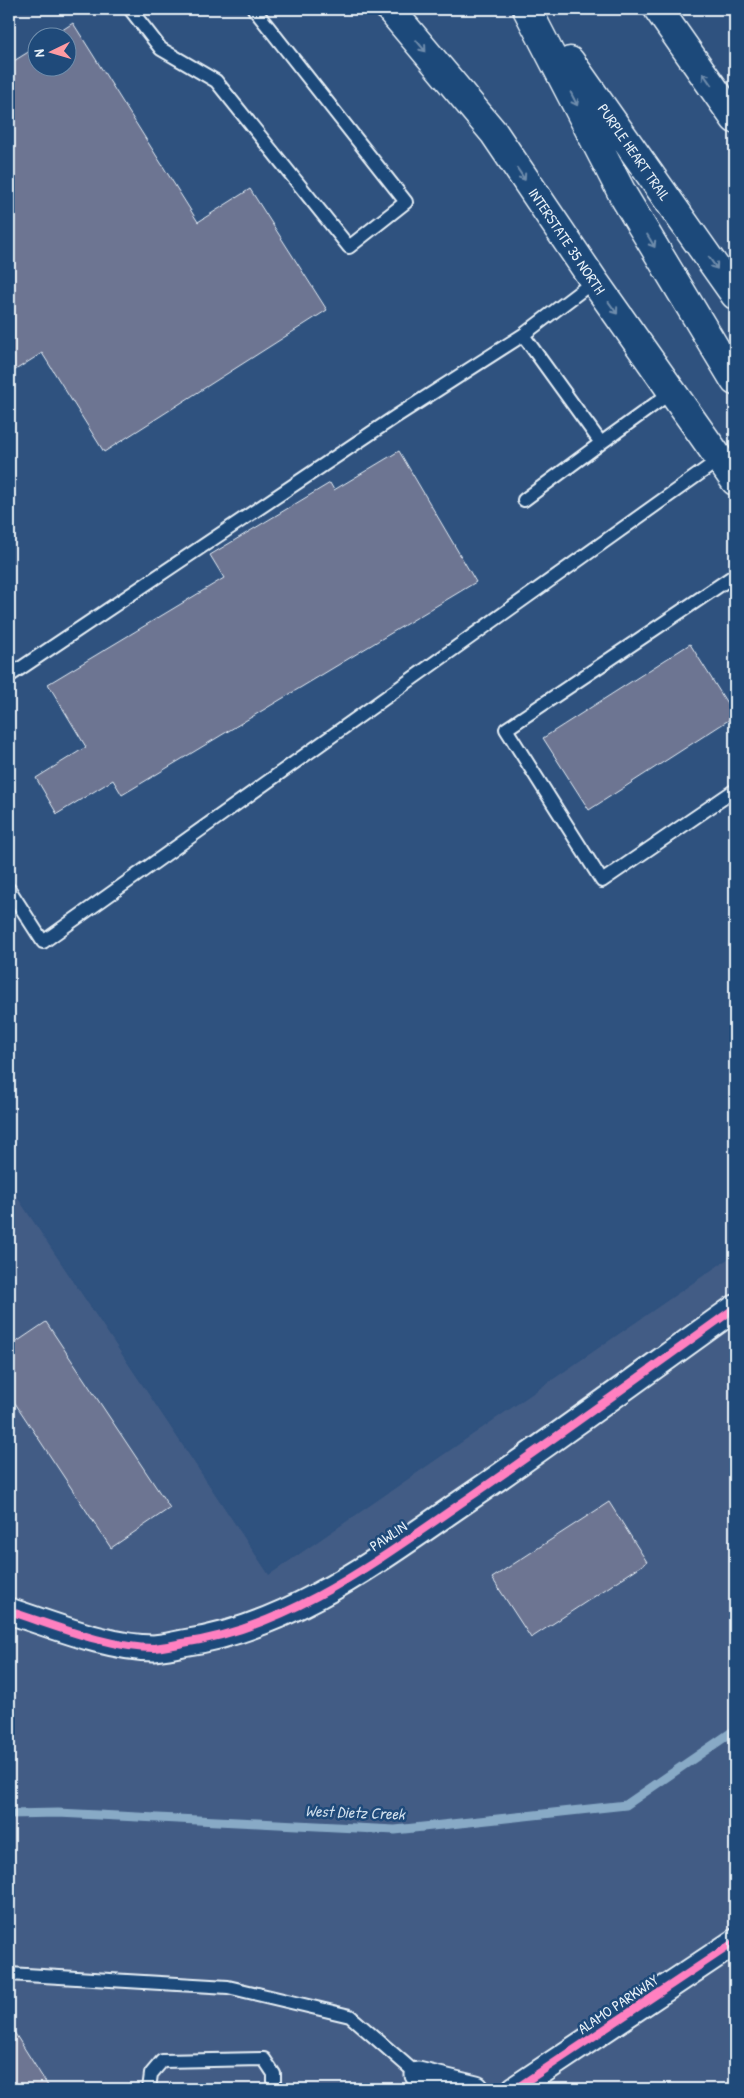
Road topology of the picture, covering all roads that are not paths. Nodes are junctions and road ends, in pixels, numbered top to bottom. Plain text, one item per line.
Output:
1 (130, 9) edge
2 (253, 9) edge
3 (390, 9) edge
4 (527, 9) edge
5 (533, 9) edge
6 (658, 9) edge
7 (735, 118) edge
8 (594, 281) junction
9 (735, 295) edge
10 (523, 335) junction
11 (735, 381) edge
12 (673, 391) junction
13 (601, 442) junction
14 (727, 470) edge
15 (524, 500) dead end
16 (735, 575) edge
17 (9, 676) edge
18 (735, 790) edge
19 (9, 889) edge
20 (735, 1308) edge
21 (9, 1611) edge
22 (735, 1942) edge
23 (9, 1974) edge
24 (418, 2075) joint
25 (149, 2089) edge
26 (274, 2089) edge
27 (476, 2089) edge
28 (515, 2089) edge

1 - 2 lane
3 -> 8 main road, INTERSTATE 35 NORTH
4 -> 11 main road
5 -> 9 main road, PURPLE HEART TRAIL
7 -> 6 main road
8 - 10 lane
8 -> 12 main road, INTERSTATE 35 NORTH
10 - 13 lane
10 - 17 lane
12 - 13 lane
12 - 14 main road, INTERSTATE 35 NORTH
13 - 15 lane
14 - 19 lane
16 - 18 lane
20 - 21 street, PAWLIN
22 - 28 street, ALAMO PARKWAY
23 - 24 lane
24 - 27 street
25 - 26 lane

